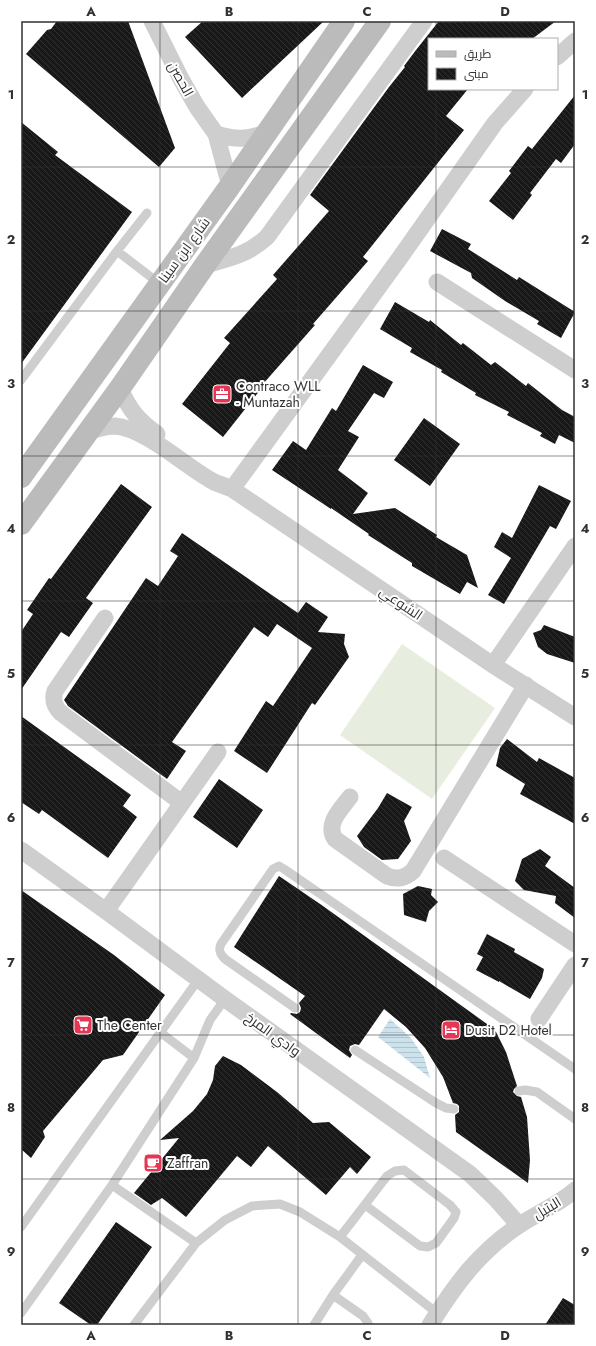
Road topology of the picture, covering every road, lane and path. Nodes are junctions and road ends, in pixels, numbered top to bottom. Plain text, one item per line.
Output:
1 (152, 21) edge
2 (344, 21) edge
3 (380, 21) edge
4 (424, 21) edge
5 (575, 41) edge
6 (558, 57) edge
7 (524, 90) edge
8 (267, 132) junction
9 (216, 134) junction
10 (230, 186) junction
11 (147, 213) dead end
12 (117, 250) junction
13 (205, 265) junction
14 (437, 282) dead end
15 (160, 284) junction
16 (573, 366) edge
17 (21, 380) edge
18 (120, 388) junction
19 (87, 432) junction
20 (21, 477) edge
21 (230, 488) junction
22 (21, 524) edge
23 (575, 546) edge
24 (105, 618) dead end
25 (494, 665) junction
26 (526, 685) junction
27 (575, 717) edge
28 (218, 752) dead end
29 (350, 797) dead end
30 (182, 803) junction
31 (21, 850) edge
32 (444, 858) dead end
33 (106, 911) junction
34 (575, 944) edge
35 (575, 965) edge
36 (198, 980) junction
37 (225, 999) junction
38 (295, 1008) dead end
39 (539, 1019) dead end
40 (160, 1032) junction
41 (355, 1050) dead end
42 (194, 1058) junction
43 (575, 1069) edge
44 (519, 1091) dead end
45 (454, 1109) dead end
46 (575, 1119) edge
47 (112, 1185) junction
48 (575, 1190) edge
49 (365, 1205) junction
50 (519, 1225) junction
51 (21, 1227) edge
52 (340, 1237) junction
53 (196, 1243) junction
54 (362, 1255) junction
55 (333, 1294) junction
56 (21, 1313) edge
57 (434, 1319) edge
58 (134, 1325) edge
59 (314, 1325) edge
60 (367, 1325) edge

1 - 9 street, الحصن
2 - 8 street, شارع ابن سينا
3 - 13 street, شارع ابن سينا
4 - 13 street, شارع ابن سينا
5 - 6 street
7 - 21 street
8 - 9 street
8 - 10 street, شارع ابن سينا
9 - 10 street, الحصن
10 - 15 street, شارع ابن سينا
11 - 12 lane
12 - 15 lane
12 - 17 lane
13 - 18 street, شارع ابن سينا
14 - 16 street
15 - 20 street, شارع ابن سينا
18 - 19 street, شارع ابن سينا
18 - 21 street, الشوعي
19 - 21 street, الشوعي
19 - 22 street, شارع ابن سينا
21 - 25 street, الشوعي
23 - 25 street
24 - 30 street
25 - 26 street, الشوعي
26 - 27 street, الشوعي
26 - 29 street
28 - 30 street
30 - 33 street
31 - 33 street, وادي المرخ
32 - 34 street
33 - 36 street, وادي المرخ
35 - 39 street
36 - 37 street, وادي المرخ
36 - 40 lane
37 - 42 lane
37 - 50 street, وادي المرخ
38 - 43 lane
40 - 42 lane
40 - 51 lane
41 - 45 lane
42 - 47 lane
44 - 46 lane
47 - 53 lane
47 - 56 lane
48 - 50 street, البتيل
49 - 49 lane
49 - 52 lane
50 - 57 street, البتيل
52 - 53 lane
52 - 54 lane
53 - 58 lane
54 - 55 lane
54 - 57 lane
55 - 59 lane
55 - 60 lane

